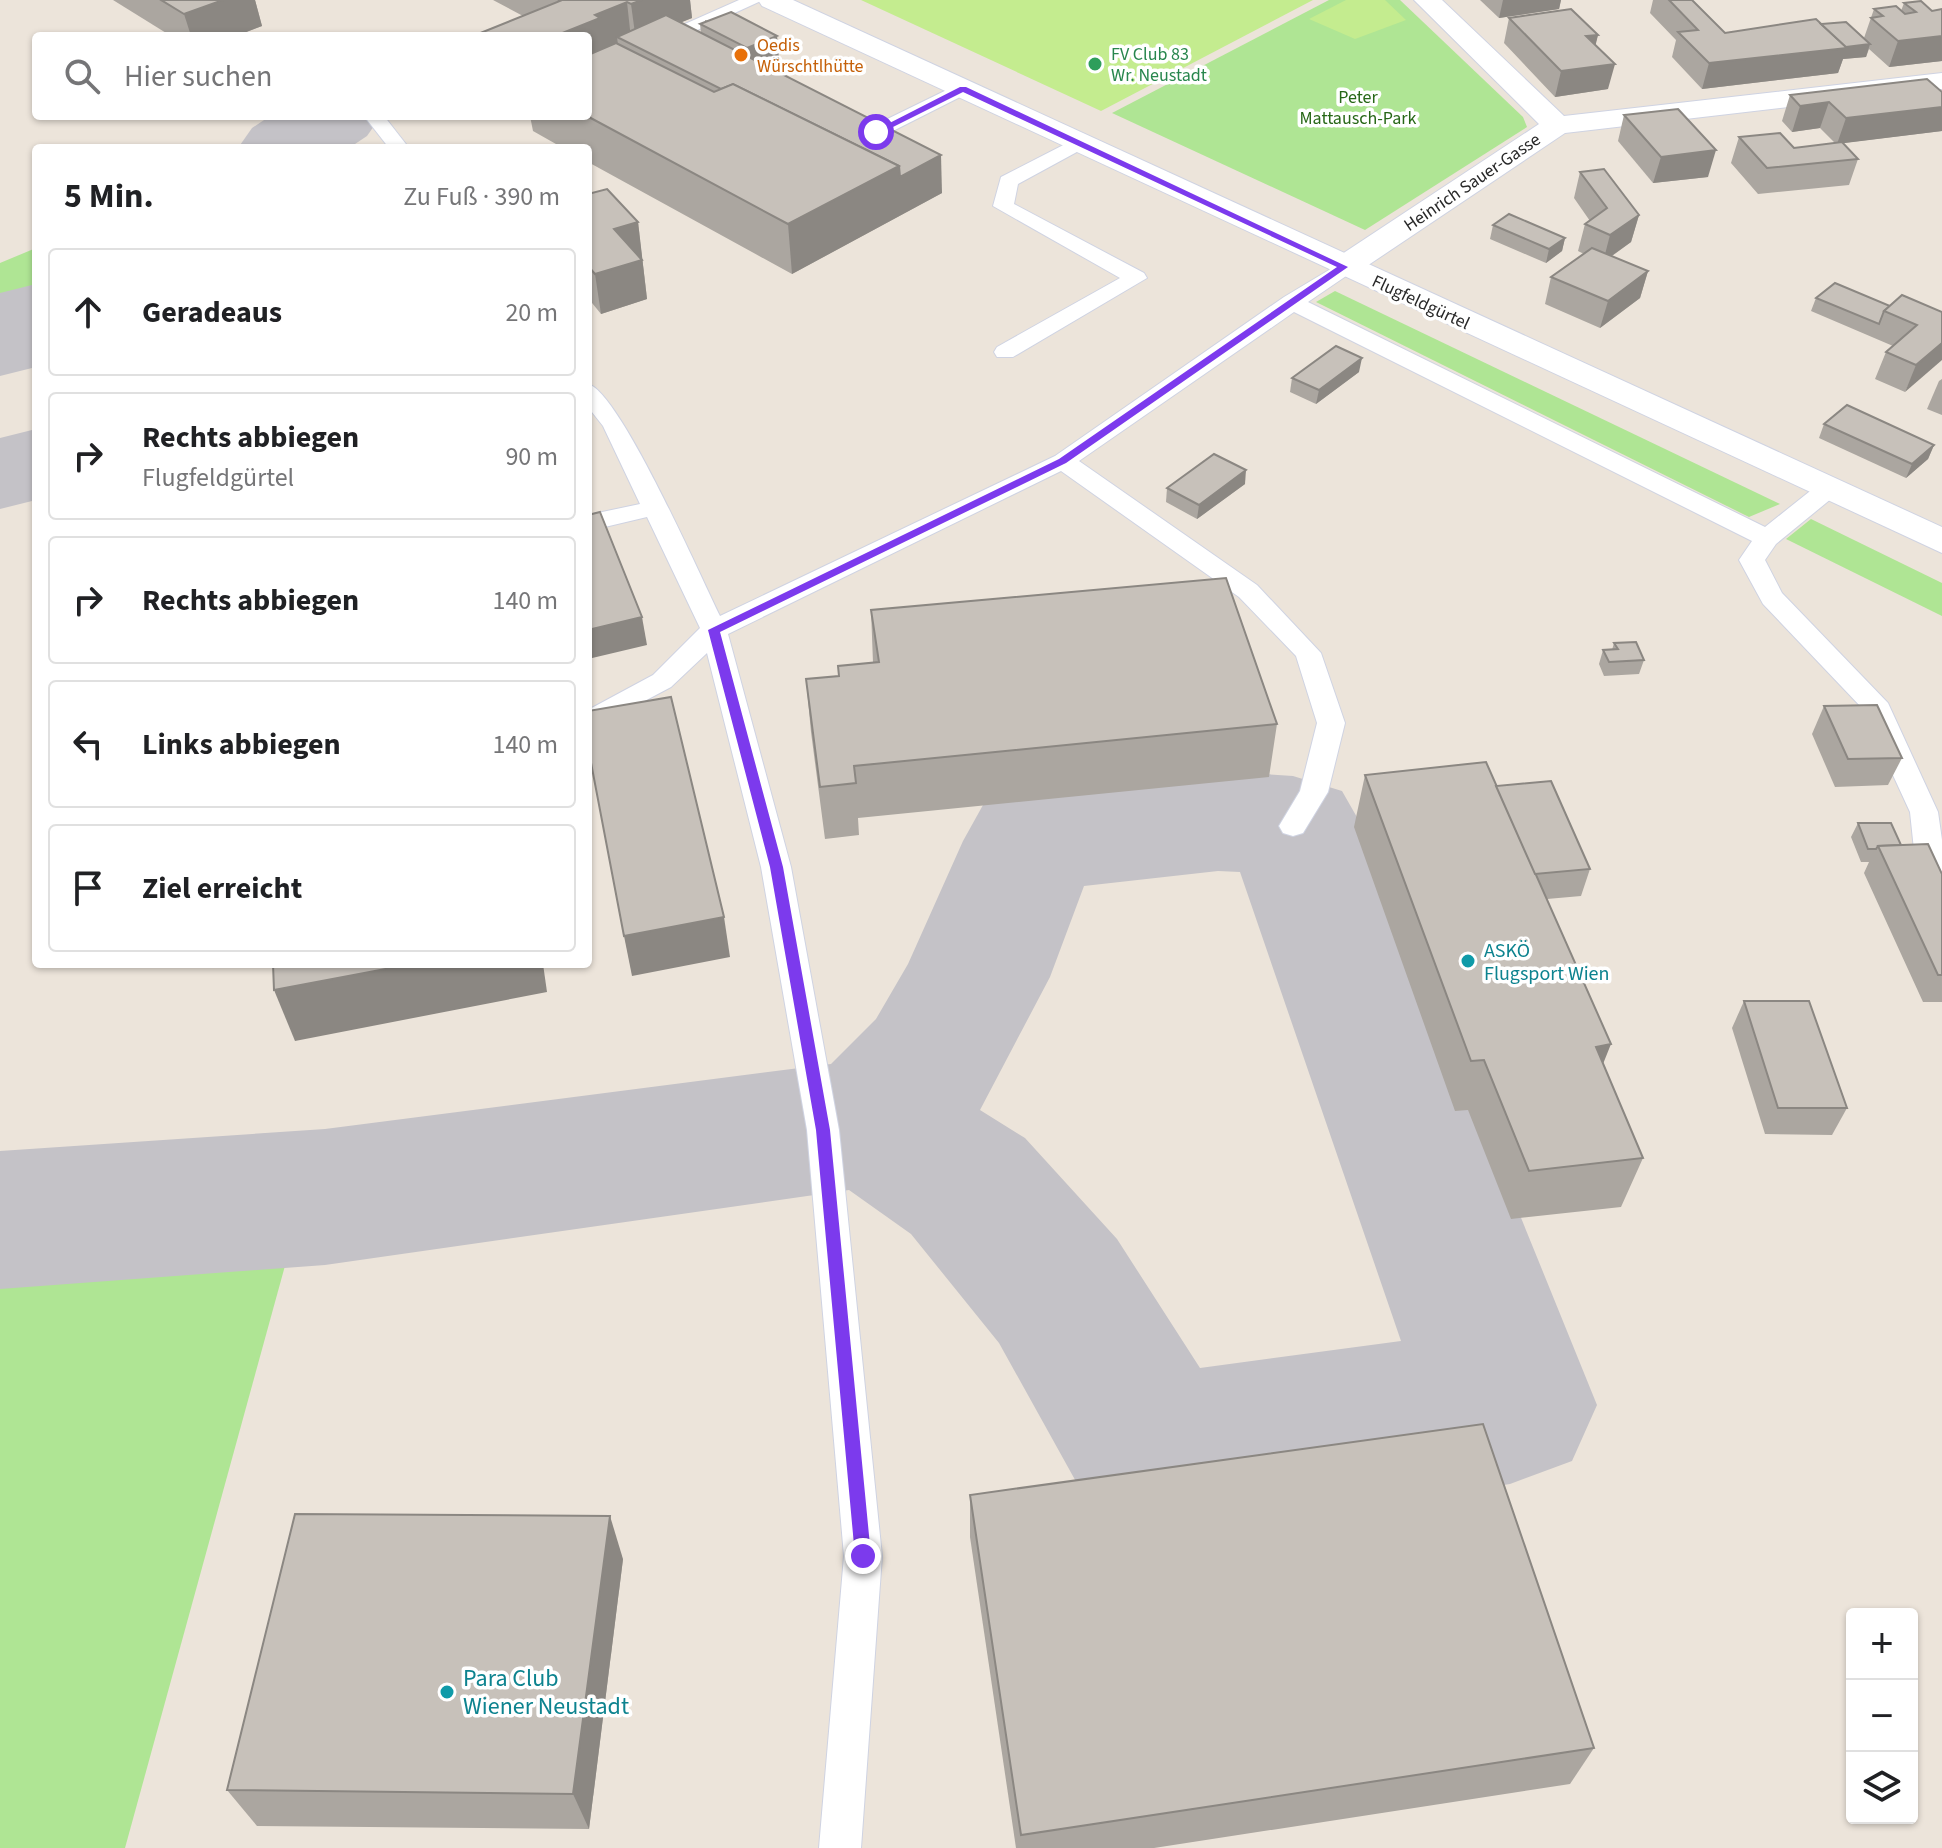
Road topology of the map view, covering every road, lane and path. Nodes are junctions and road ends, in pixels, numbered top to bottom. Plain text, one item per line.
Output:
1 (754, 0) edge
2 (771, 0) edge
3 (1427, 0) edge
4 (592, 72) edge
5 (1934, 87) edge
6 (963, 88) junction
7 (377, 120) edge
8 (1557, 125) junction
9 (876, 132) edge
10 (1079, 143) junction
11 (396, 144) edge
12 (1344, 267) junction
13 (1292, 302) junction
14 (1005, 352) dead end
15 (592, 396) edge
16 (1063, 461) junction
17 (1828, 489) junction
18 (654, 508) junction
19 (592, 522) edge
20 (1767, 538) junction
21 (1942, 541) edge
22 (714, 630) junction
23 (592, 720) edge
24 (1293, 826) dead end
25 (1942, 885) edge
26 (840, 1848) edge

1 - 4 lane
2 - 6 street, Flugfeldgürtel
3 - 8 street
5 - 8 street, Heinrich Sauer-Gasse
6 - 9 lane
6 - 10 street, Flugfeldgürtel
7 - 11 lane
8 - 12 street, Heinrich Sauer-Gasse
10 - 12 street, Flugfeldgürtel
10 - 14 lane
12 - 13 lane
12 - 17 street, Flugfeldgürtel
13 - 16 lane
13 - 20 lane
15 - 18 lane
16 - 22 lane
16 - 24 lane
17 - 20 lane
17 - 21 street, Flugfeldgürtel
18 - 19 lane
18 - 22 lane
20 - 25 lane
22 - 23 lane
22 - 26 lane

